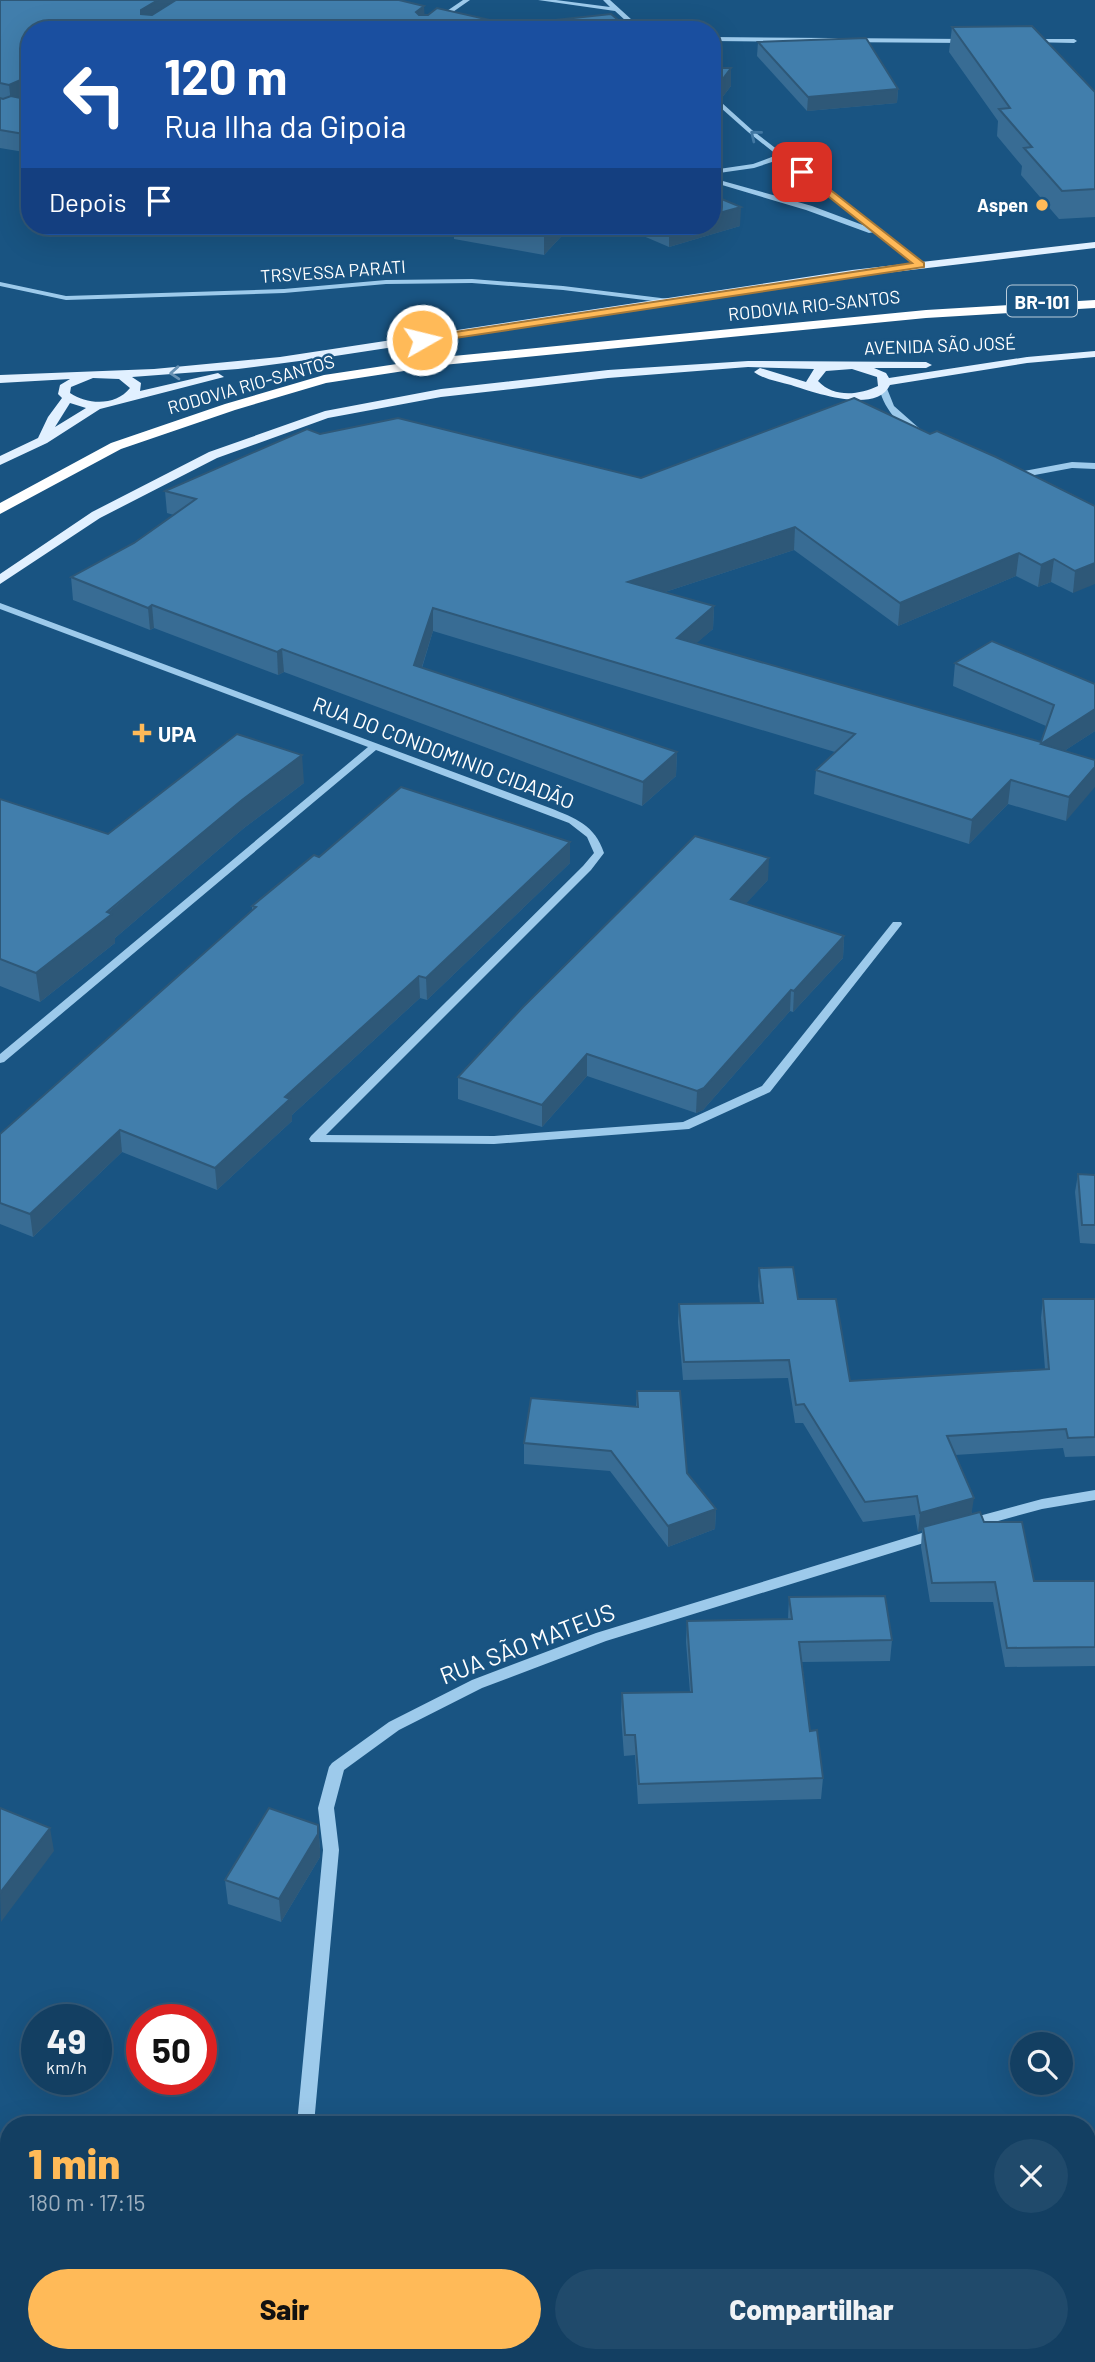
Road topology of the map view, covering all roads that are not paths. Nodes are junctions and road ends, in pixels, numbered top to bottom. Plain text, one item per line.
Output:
1 (467, 0) edge
2 (541, 0) edge
3 (606, 0) edge
4 (619, 10) junction
5 (436, 21) edge
6 (631, 21) edge
7 (721, 39) edge
8 (976, 41) edge
9 (1018, 41) edge
10 (1074, 41) dead end
11 (721, 104) edge
12 (782, 156) junction
13 (721, 171) edge
14 (721, 183) edge
15 (887, 237) junction
16 (1095, 244) edge
17 (921, 265) junction
18 (0, 284) edge
19 (1095, 294) edge
20 (669, 302) junction
21 (1095, 304) edge
22 (989, 309) junction
23 (1095, 354) edge
24 (1027, 360) junction
25 (268, 364) junction
26 (853, 365) junction
27 (831, 366) junction
28 (705, 367) junction
29 (92, 374) junction
30 (112, 374) junction
31 (13, 378) junction
32 (0, 379) edge
33 (884, 385) junction
34 (825, 392) junction
35 (66, 394) junction
36 (129, 397) junction
37 (98, 405) junction
38 (856, 406) edge
39 (894, 424) edge
40 (43, 440) junction
41 (0, 461) edge
42 (1095, 466) edge
43 (999, 472) edge
44 (1010, 477) junction
45 (1023, 482) edge
46 (0, 509) edge
47 (0, 580) edge
48 (0, 606) edge
49 (375, 746) junction
50 (897, 924) dead end
51 (0, 1060) edge
52 (1095, 1494) edge
53 (306, 2116) edge

1 - 5 street
2 - 4 street
3 - 4 street
4 - 6 street
7 - 8 street
9 - 10 street
12 -> 11 street
12 - 13 street
12 - 15 street
14 - 15 street
15 - 17 street
16 - 17 main road
17 - 20 main road
18 - 20 street, TRSVESSA PARATI
19 - 22 highway, RODOVIA RIO-SANTOS / BR-101
20 - 25 main road
21 - 22 highway, RODOVIA RIO-SANTOS / BR-101
22 - 46 highway, RODOVIA RIO-SANTOS / BR-101
23 - 24 main road, AVENIDA SÃO JOSÉ
24 - 26 main road, AVENIDA SÃO JOSÉ
24 - 33 main road, AVENIDA SÃO JOSÉ
25 -> 30 main road
25 - 36 main road
26 - 27 main road, AVENIDA SÃO JOSÉ
26 - 33 main road, AVENIDA SÃO JOSÉ
27 - 28 main road, AVENIDA SÃO JOSÉ
27 - 34 main road
28 - 34 main road, AVENIDA SÃO JOSÉ
28 - 47 main road
29 - 30 main road
29 - 31 main road
29 - 35 main road
30 - 36 main road
31 - 32 main road
31 - 35 main road
33 - 34 main road, AVENIDA SÃO JOSÉ
33 - 39 street
34 - 38 street
35 - 37 main road
35 - 40 main road
36 - 37 main road
37 - 40 main road
40 - 41 main road
42 - 44 street
43 - 44 street
44 - 45 street
48 - 49 street, RUA DO CONDOMINIO CIDADÃO
49 - 50 street, RUA DO CONDOMINIO CIDADÃO
49 - 51 street
52 - 53 street, RUA SÃO MATEUS

